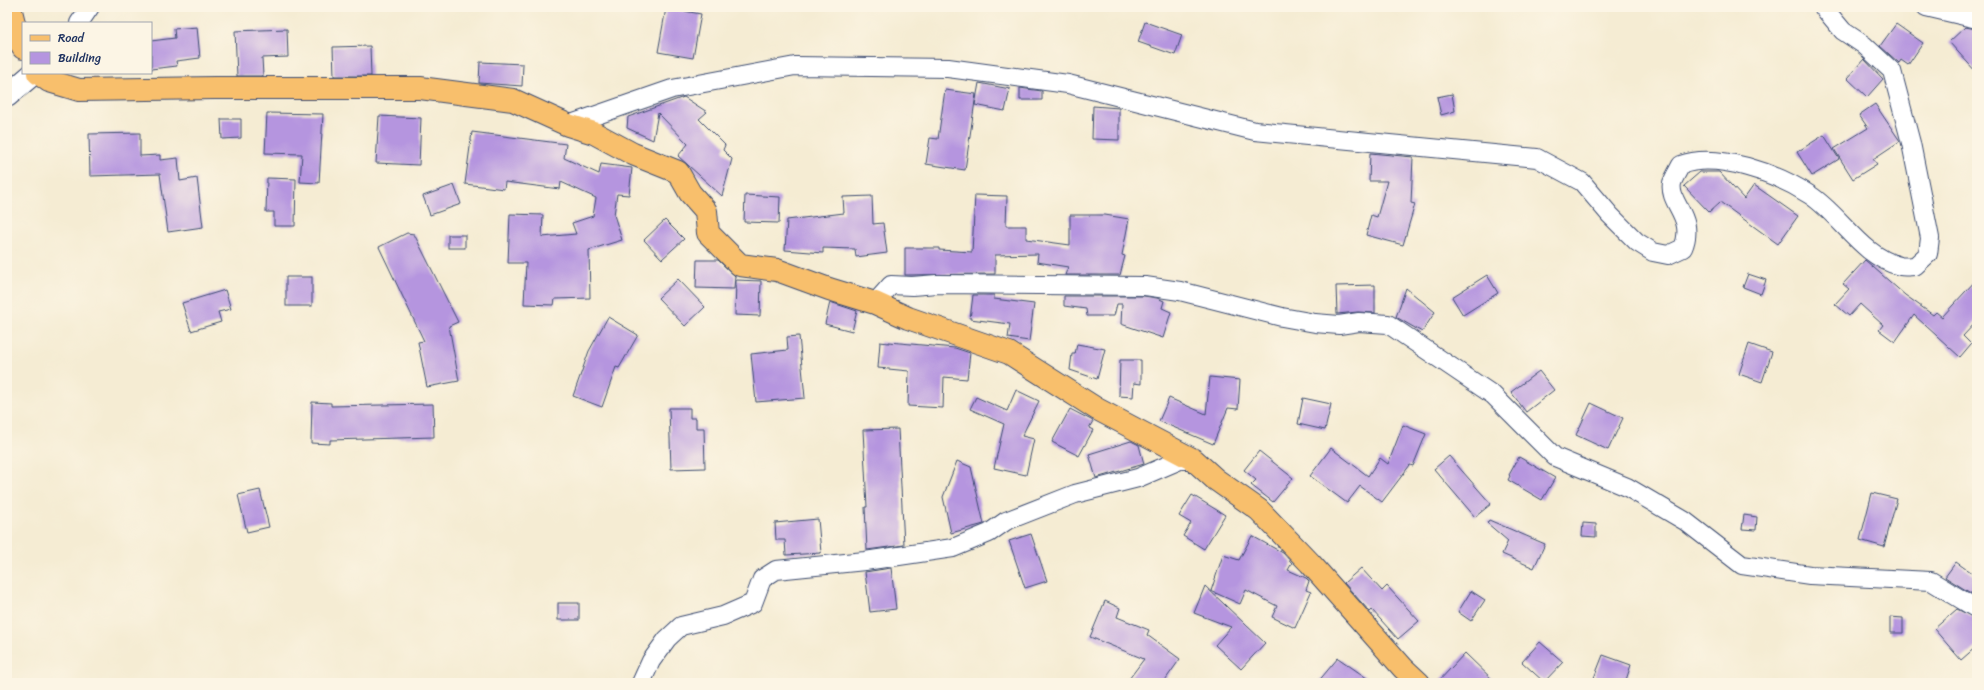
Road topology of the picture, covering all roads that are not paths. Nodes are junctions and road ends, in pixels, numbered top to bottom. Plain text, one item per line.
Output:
1 (10, 7) edge
2 (90, 7) edge
3 (1823, 7) edge
4 (1926, 7) edge
5 (1977, 19) edge
6 (80, 22) edge
7 (22, 46) edge
8 (33, 74) edge
9 (39, 74) edge
10 (7, 96) edge
11 (568, 125) junction
12 (875, 303) junction
13 (1194, 460) junction
14 (1977, 609) edge
15 (641, 683) edge
16 (1418, 683) edge

1 - 7 main road
2 - 6 street
3 - 11 street
4 - 5 street
8 - 10 street
9 - 11 main road
11 - 12 main road
12 - 13 main road
12 - 14 street
13 - 15 street
13 - 16 main road

